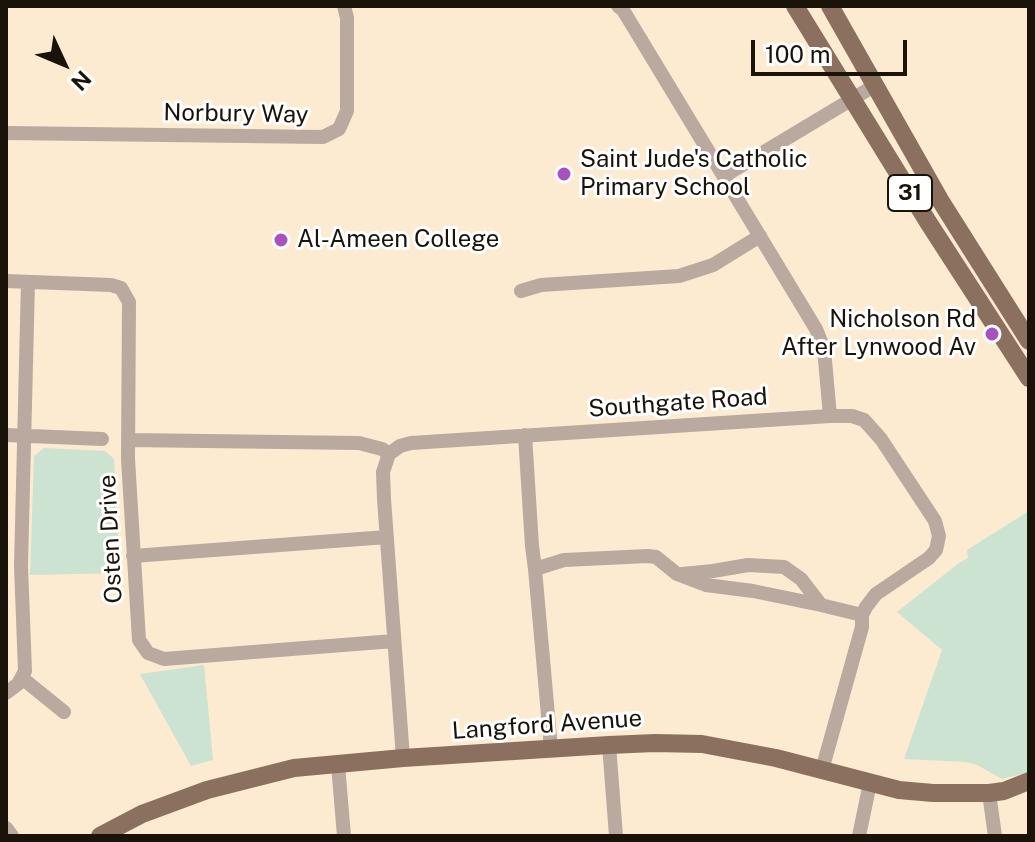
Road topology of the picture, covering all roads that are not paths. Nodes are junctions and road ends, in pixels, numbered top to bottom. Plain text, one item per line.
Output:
1 (344, 6) edge
2 (618, 6) edge
3 (795, 6) edge
4 (830, 6) edge
5 (874, 86) junction
6 (852, 99) junction
7 (6, 133) edge
8 (724, 176) junction
9 (760, 236) junction
10 (6, 281) edge
11 (28, 282) junction
12 (521, 291) dead end
13 (1029, 341) edge
14 (1029, 378) edge
15 (830, 416) junction
16 (6, 435) edge
17 (525, 435) junction
18 (23, 436) junction
19 (102, 439) dead end
20 (128, 440) junction
21 (389, 454) junction
22 (387, 537) junction
23 (133, 556) junction
24 (14, 566) edge
25 (535, 569) junction
26 (677, 574) junction
27 (821, 605) junction
28 (862, 615) junction
29 (394, 641) junction
30 (22, 678) junction
31 (6, 693) edge
32 (64, 712) dead end
33 (609, 745) junction
34 (551, 749) junction
35 (403, 758) junction
36 (338, 765) junction
37 (822, 770) junction
38 (1029, 781) edge
39 (870, 783) junction
40 (1029, 791) edge
41 (997, 792) junction
42 (6, 828) edge
43 (12, 836) edge
44 (100, 836) edge
45 (344, 836) edge
46 (616, 836) edge
47 (859, 836) edge
48 (995, 836) edge

1 - 7 street, Norbury Way
2 - 8 street
3 - 6 main road, 31
4 - 5 main road, 31
5 - 6 street
5 - 13 main road, 31
6 - 8 street
6 - 14 main road, 31
8 - 9 street
9 - 12 street
9 - 15 street
10 - 11 street, Osten Drive
11 - 18 street
11 - 20 street, Osten Drive
15 - 17 street, Southgate Road
15 - 28 street, Southgate Road
16 - 18 street
17 - 21 street, Southgate Road
17 - 25 street
18 - 19 street
18 - 24 street
20 - 21 street
20 - 23 street, Osten Drive
21 - 22 street
22 - 23 street
22 - 29 street
23 - 29 street, Osten Drive
24 - 30 street
25 - 26 street
25 - 34 street
26 - 27 street
26 - 27 street
27 - 28 street
28 - 37 street
29 - 35 street
30 - 31 street
30 - 32 street
33 - 34 main road, Langford Avenue
33 - 37 main road, Langford Avenue
33 - 46 street
34 - 35 main road, Langford Avenue
35 - 36 main road, Langford Avenue
36 - 44 main road, Langford Avenue
36 - 45 street
37 - 39 main road, Langford Avenue
38 - 41 main road, Langford Avenue
39 - 41 main road, Langford Avenue
39 - 47 street
40 - 41 main road, Langford Avenue
41 - 48 street
42 - 43 street

